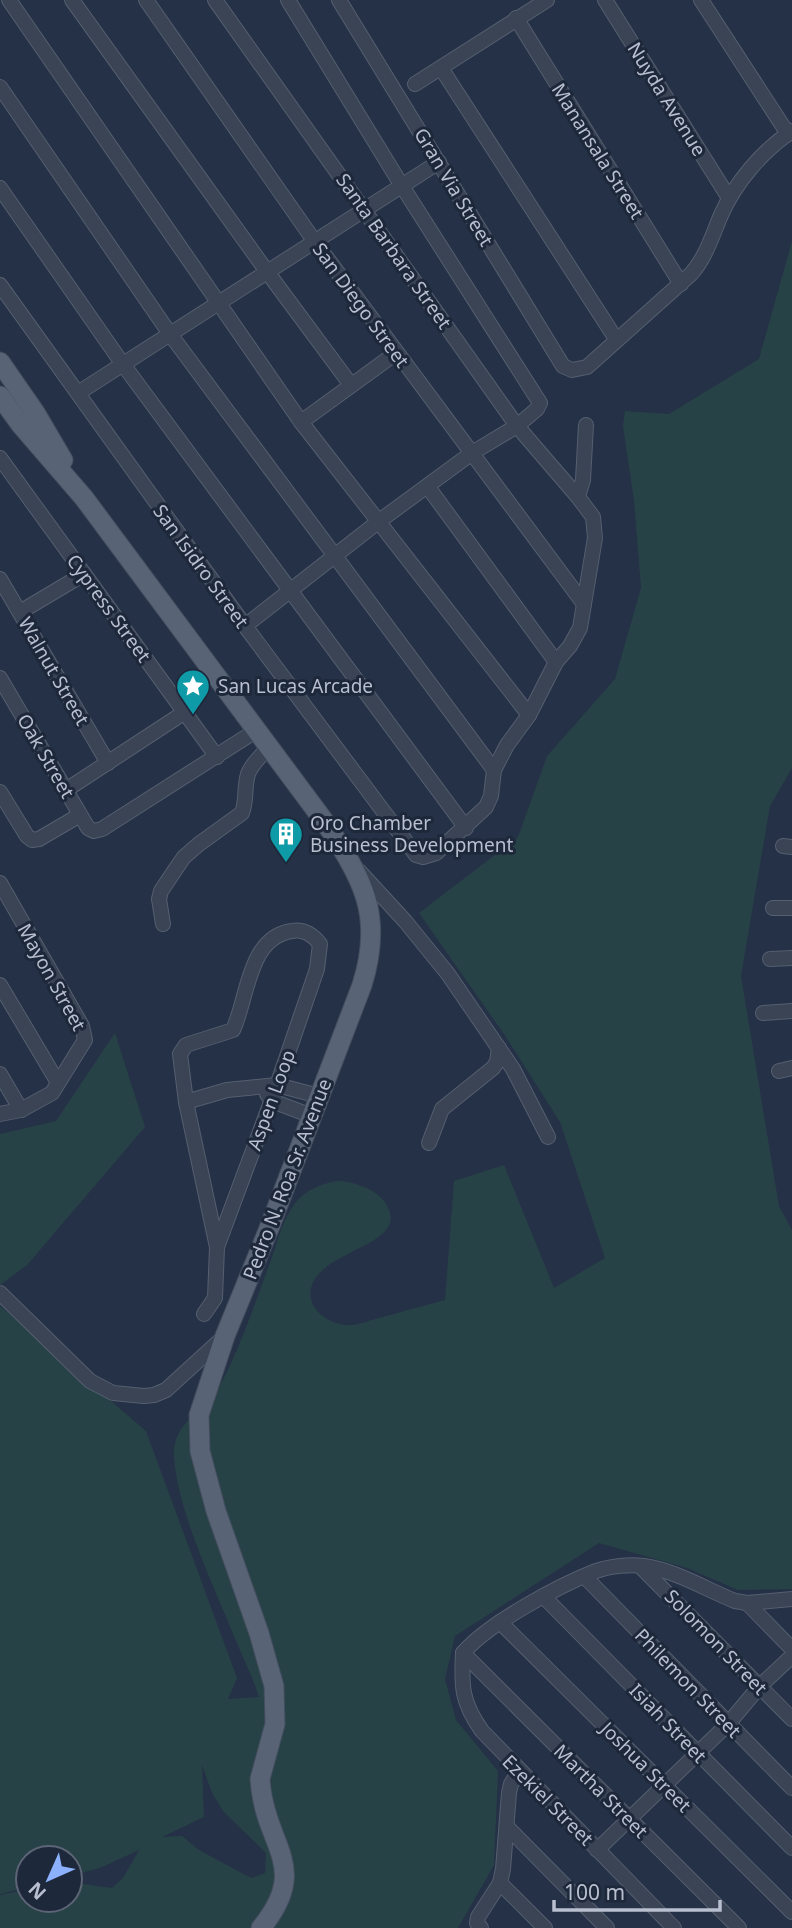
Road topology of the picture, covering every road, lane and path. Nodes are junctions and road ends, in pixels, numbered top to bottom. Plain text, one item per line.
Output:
1 (9, 0) edge
2 (72, 0) edge
3 (146, 0) edge
4 (215, 0) edge
5 (288, 0) edge
6 (339, 0) edge
7 (547, 0) edge
8 (605, 0) edge
9 (701, 0) edge
10 (516, 18) junction
11 (441, 68) junction
12 (415, 84) dead end
13 (0, 87) edge
14 (790, 133) edge
15 (439, 162) junction
16 (402, 186) junction
17 (0, 188) edge
18 (729, 198) junction
19 (364, 208) junction
20 (315, 242) junction
21 (268, 273) junction
22 (681, 284) junction
23 (0, 285) edge
24 (219, 304) junction
25 (170, 334) junction
26 (616, 339) junction
27 (396, 353) junction
28 (0, 362) edge
29 (122, 363) junction
30 (351, 385) junction
31 (78, 393) junction
32 (0, 396) edge
33 (301, 422) junction
34 (586, 425) dead end
35 (517, 426) junction
36 (472, 453) junction
37 (0, 458) edge
38 (428, 487) junction
39 (579, 497) junction
40 (84, 498) junction
41 (379, 522) junction
42 (335, 558) junction
43 (84, 574) junction
44 (0, 579) edge
45 (289, 592) junction
46 (584, 604) junction
47 (20, 612) junction
48 (245, 626) junction
49 (556, 662) junction
50 (0, 678) edge
51 (185, 712) junction
52 (529, 715) junction
53 (257, 730) junction
54 (269, 747) junction
55 (218, 757) junction
56 (108, 763) junction
57 (494, 770) junction
58 (66, 790) junction
59 (0, 792) edge
60 (80, 815) junction
61 (466, 828) junction
62 (407, 844) joint
63 (352, 865) junction
64 (0, 883) edge
65 (773, 908) dead end
66 (792, 908) edge
67 (163, 924) dead end
68 (792, 958) edge
69 (770, 959) dead end
70 (0, 985) edge
71 (792, 1011) edge
72 (763, 1013) dead end
73 (499, 1048) junction
74 (0, 1074) edge
75 (57, 1081) junction
76 (270, 1086) junction
77 (319, 1096) junction
78 (272, 1101) junction
79 (186, 1102) junction
80 (21, 1110) junction
81 (0, 1114) edge
82 (312, 1116) junction
83 (548, 1138) dead end
84 (429, 1143) dead end
85 (217, 1247) junction
86 (0, 1293) edge
87 (204, 1314) dead end
88 (225, 1336) junction
89 (640, 1566) junction
90 (585, 1577) junction
91 (544, 1597) junction
92 (792, 1599) edge
93 (747, 1603) junction
94 (500, 1622) junction
95 (792, 1649) edge
96 (463, 1653) junction
97 (792, 1656) edge
98 (759, 1687) junction
99 (792, 1719) edge
100 (728, 1724) junction
101 (697, 1754) junction
102 (519, 1772) junction
103 (665, 1786) junction
104 (792, 1788) edge
105 (630, 1819) junction
106 (508, 1828) junction
107 (792, 1848) edge
108 (597, 1850) junction
109 (500, 1883) junction
110 (792, 1912) edge
111 (261, 1928) edge
112 (481, 1928) edge
113 (545, 1928) edge
114 (607, 1928) edge
115 (674, 1928) edge
116 (739, 1928) edge

1 - 24 street
2 - 21 street
3 - 20 street, San Diego Street
4 - 19 street, Santa Barbara Street
5 - 16 street
6 - 15 street, Gran Via Street
7 - 10 street
8 - 18 street, Nuyda Avenue
9 - 14 street
10 - 11 street
10 - 22 street, Manansala Street
11 - 12 street
11 - 26 street
13 - 25 street
14 - 18 street
15 - 16 street
15 - 26 street, Gran Via Street
16 - 19 street
16 - 35 street
17 - 29 street
18 - 22 street
19 - 20 street
19 - 35 street, Santa Barbara Street
20 - 21 street
20 - 27 street, San Diego Street
21 - 24 street
21 - 30 street
22 - 26 street
23 - 31 street, San Isidro Street
24 - 25 street
24 - 33 street
25 - 29 street
25 - 42 street
27 - 30 street
27 - 36 street, San Diego Street
28 - 40 main road, Pedro N. Roa Sr. Avenue
29 - 31 street
29 - 45 street
30 - 33 street
31 - 48 street, San Isidro Street
32 - 40 main road, Pedro N. Roa Sr. Avenue
33 - 41 street
34 - 39 street
35 - 36 street
35 - 39 street, Santa Barbara Street
36 - 38 street
36 - 46 street, San Diego Street
37 - 43 street, Cypress Street
38 - 41 street
38 - 49 street
39 - 46 street, Santa Barbara Street
40 - 53 main road, Pedro N. Roa Sr. Avenue
41 - 42 street
41 - 52 street
42 - 45 street
42 - 57 street
43 - 47 street
43 - 51 street, Cypress Street
44 - 47 street, Walnut Street
45 - 48 street
45 - 61 street
46 - 49 street, Santa Barbara Street
47 - 56 street, Walnut Street
48 - 62 street, San Isidro Street
49 - 52 street, Santa Barbara Street
50 - 58 street, Oak Street
51 - 55 street, Cypress Street
51 - 56 street
52 - 57 street, Santa Barbara Street
53 - 54 main road, Pedro N. Roa Sr. Avenue
53 - 55 street
54 - 63 main road, Pedro N. Roa Sr. Avenue
54 - 67 street
55 - 60 street, Oak Street
56 - 58 street
57 - 61 street, Santa Barbara Street
58 - 60 street, Oak Street
59 - 60 street
61 - 62 street, Santa Barbara Street
63 - 73 street
63 - 77 main road, Pedro N. Roa Sr. Avenue
64 - 75 street, Mayon Street
65 - 66 street
68 - 69 street
70 - 75 street
71 - 72 street
73 - 83 street
73 - 84 street
74 - 80 street
75 - 80 street, Mayon Street
76 - 77 street
76 - 78 street
76 - 79 street
76 - 79 street, Aspen Loop
77 - 82 main road, Pedro N. Roa Sr. Avenue
78 - 82 street
78 - 85 street, Aspen Loop
79 - 85 street
80 - 81 street, Mayon Street
82 - 88 main road, Pedro N. Roa Sr. Avenue
85 - 87 street
86 - 88 street
88 - 111 main road, Pedro N. Roa Sr. Avenue
89 - 90 street
89 - 93 street
89 - 98 street, Solomon Street
90 - 91 street
90 - 100 street, Philemon Street
91 - 94 street
91 - 101 street, Isiah Street
92 - 93 street
93 - 95 street
94 - 96 street
94 - 103 street, Joshua Street
96 - 102 street, Ezekiel Street
96 - 105 street, Martha Street
97 - 98 street
98 - 99 street, Solomon Street
98 - 100 street
100 - 101 street
100 - 104 street, Philemon Street
101 - 103 street
101 - 107 street, Isiah Street
102 - 106 street
102 - 108 street, Ezekiel Street
103 - 105 street
103 - 110 street, Joshua Street
105 - 108 street
105 - 116 street, Martha Street
106 - 109 street
106 - 114 street
108 - 115 street, Ezekiel Street
109 - 112 street
109 - 113 street

